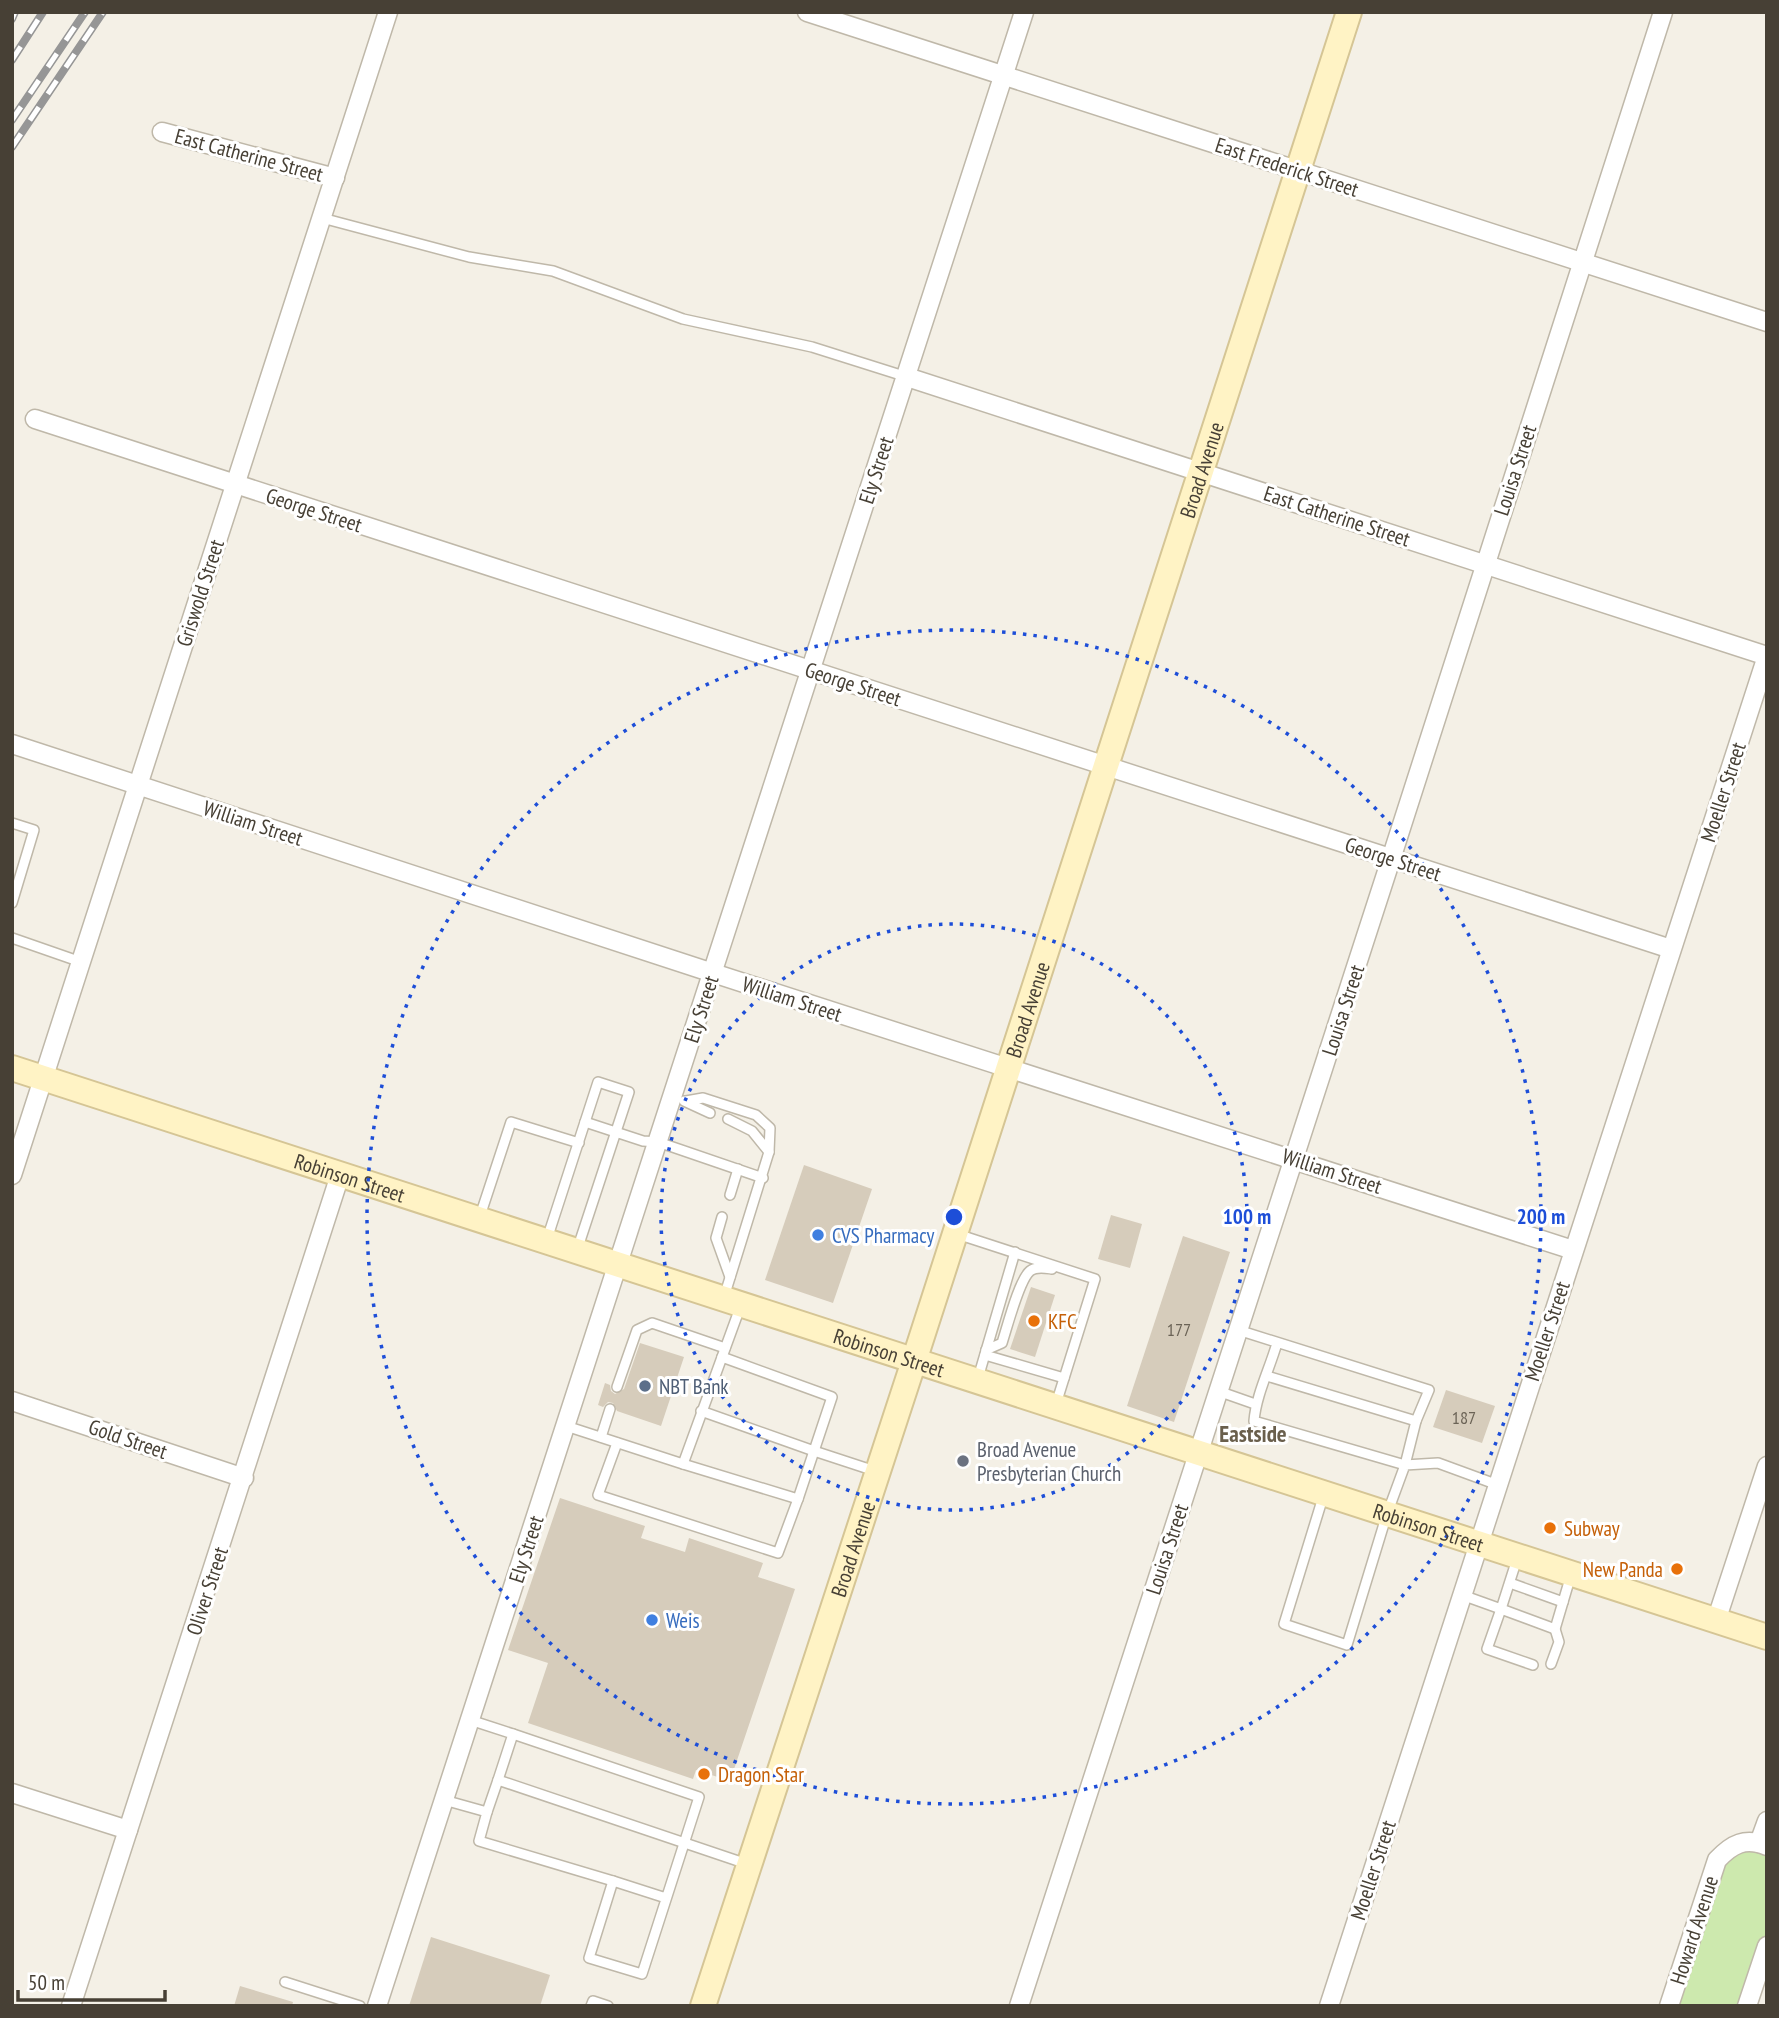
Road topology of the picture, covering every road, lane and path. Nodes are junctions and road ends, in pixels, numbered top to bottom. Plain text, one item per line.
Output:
1 (388, 12) edge
2 (807, 12) edge
3 (1024, 12) edge
4 (1349, 12) edge
5 (1663, 12) edge
6 (1004, 76) junction
7 (162, 132) dead end
8 (1298, 171) junction
9 (335, 178) junction
10 (322, 218) junction
11 (1582, 262) junction
12 (1767, 322) edge
13 (907, 377) junction
14 (35, 419) dead end
15 (1201, 472) junction
16 (235, 484) junction
17 (1485, 565) junction
18 (1767, 656) edge
19 (811, 671) junction
20 (12, 744) edge
21 (1106, 766) junction
22 (137, 786) junction
23 (12, 823) edge
24 (1391, 859) junction
25 (12, 902) edge
26 (12, 938) edge
27 (1671, 949) junction
28 (81, 962) junction
29 (713, 973) junction
30 (12, 1068) edge
31 (1009, 1068) junction
32 (44, 1078) junction
33 (679, 1099) junction
34 (710, 1113) dead end
35 (729, 1119) dead end
36 (585, 1122) junction
37 (617, 1133) junction
38 (658, 1142) junction
39 (579, 1143) junction
40 (769, 1152) junction
41 (1294, 1159) junction
42 (738, 1169) junction
43 (12, 1175) edge
44 (340, 1175) junction
45 (763, 1178) junction
46 (730, 1195) dead end
47 (722, 1217) dead end
48 (478, 1220) junction
49 (955, 1233) junction
50 (546, 1242) junction
51 (1573, 1250) junction
52 (577, 1252) junction
53 (1015, 1252) junction
54 (618, 1265) junction
55 (1077, 1273) junction
56 (732, 1294) junction
57 (1238, 1330) junction
58 (1277, 1343) junction
59 (723, 1352) junction
60 (986, 1353) junction
61 (914, 1362) junction
62 (1267, 1376) junction
63 (1064, 1378) junction
64 (977, 1381) junction
65 (617, 1387) dead end
66 (1218, 1391) junction
67 (12, 1401) edge
68 (1255, 1404) junction
69 (1055, 1407) junction
70 (610, 1409) dead end
71 (701, 1411) junction
72 (1416, 1421) junction
73 (566, 1426) junction
74 (601, 1437) junction
75 (617, 1443) junction
76 (814, 1451) junction
77 (1197, 1453) junction
78 (683, 1464) junction
79 (1405, 1465) junction
80 (1767, 1466) edge
81 (878, 1472) junction
82 (244, 1478) junction
83 (1498, 1485) junction
84 (1324, 1494) junction
85 (798, 1499) junction
86 (1761, 1502) edge
87 (1387, 1514) junction
88 (1479, 1544) junction
89 (1518, 1557) junction
90 (1571, 1574) junction
91 (1510, 1583) junction
92 (1462, 1595) junction
93 (1563, 1602) junction
94 (1501, 1609) junction
95 (1716, 1621) junction
96 (1555, 1629) junction
97 (1767, 1637) edge
98 (1551, 1664) dead end
99 (1533, 1665) dead end
100 (470, 1720) junction
101 (513, 1734) junction
102 (498, 1780) junction
103 (12, 1793) edge
104 (444, 1800) junction
105 (487, 1812) junction
106 (1767, 1821) edge
107 (128, 1830) junction
108 (684, 1842) junction
109 (1763, 1844) edge
110 (749, 1864) junction
111 (613, 1881) junction
112 (666, 1898) junction
113 (1767, 1946) edge
114 (285, 1982) dead end
115 (71, 2006) edge
116 (360, 2006) edge
117 (377, 2006) edge
118 (591, 2006) edge
119 (608, 2006) edge
120 (703, 2006) edge
121 (1019, 2006) edge
122 (1329, 2006) edge
123 (1669, 2006) edge
124 (1747, 2006) edge

1 - 9 street, Griswold Street
2 - 6 street, East Frederick Street
3 - 6 street, Ely Street
4 - 8 main road, Broad Avenue
5 - 11 street, Louisa Street
6 - 8 street, East Frederick Street
6 - 13 street, Ely Street
7 - 9 street, East Catherine Street
8 - 11 street, East Frederick Street
8 - 15 main road, Broad Avenue
9 - 10 street, Griswold Street
10 - 13 lane
10 - 16 street, Griswold Street
11 - 12 street, East Frederick Street
11 - 17 street, Louisa Street
13 - 15 street, East Catherine Street
13 - 19 street, Ely Street
14 - 16 street, George Street
15 - 17 street, East Catherine Street
15 - 21 main road, Broad Avenue
16 - 19 street, George Street
16 - 22 street, Griswold Street
17 - 18 street, East Catherine Street
17 - 24 street, Louisa Street
18 - 27 street, Moeller Street
19 - 21 street, George Street
19 - 29 street, Ely Street
20 - 22 street, William Street
21 - 24 street, George Street
21 - 31 main road, Broad Avenue
22 - 28 street, Griswold Street
22 - 29 street, William Street
23 - 25 lane
24 - 27 street, George Street
24 - 41 street, Louisa Street
26 - 28 lane
27 - 51 street, Moeller Street
28 - 32 street, Griswold Street
29 - 31 street, William Street
29 - 33 street, Ely Street
30 - 32 main road, Robinson Street
31 - 41 street, William Street
31 - 49 main road, Broad Avenue
32 - 43 street, Griswold Street
32 - 44 main road, Robinson Street
33 - 34 lane
33 - 38 street, Ely Street
33 - 40 lane
35 - 40 lane
36 - 37 lane
36 - 37 lane
36 - 39 lane
37 - 38 lane
37 - 52 lane
38 - 42 lane
38 - 54 street, Ely Street
39 - 48 lane
39 - 50 lane
40 - 45 lane
41 - 51 street, William Street
41 - 57 street, Louisa Street
42 - 45 lane
42 - 46 lane
44 - 48 main road, Robinson Street
44 - 82 street, Oliver Street
45 - 56 lane
47 - 56 lane
48 - 50 main road, Robinson Street
49 - 53 lane
49 - 61 main road, Broad Avenue
50 - 52 main road, Robinson Street
51 - 83 street, Moeller Street
52 - 54 main road, Robinson Street
53 - 55 lane
53 - 60 lane
54 - 56 main road, Robinson Street
54 - 73 street, Ely Street
55 - 60 lane
55 - 63 lane
56 - 59 lane
56 - 61 main road, Robinson Street
57 - 58 lane
57 - 66 street, Louisa Street
58 - 62 lane
58 - 72 lane
59 - 65 lane
59 - 71 lane
59 - 76 lane
60 - 63 lane
60 - 64 lane
61 - 64 main road, Robinson Street
61 - 81 main road, Broad Avenue
62 - 68 lane
62 - 72 lane
63 - 69 lane
64 - 69 main road, Robinson Street
66 - 68 lane
66 - 77 street, Louisa Street
67 - 82 street, Gold Street
68 - 79 lane
69 - 77 main road, Robinson Street
70 - 74 lane
71 - 76 lane
71 - 78 lane
72 - 79 lane
73 - 74 lane
73 - 100 street, Ely Street
74 - 75 lane
75 - 78 lane
75 - 85 lane
76 - 81 lane
76 - 85 lane
77 - 84 main road, Robinson Street
77 - 121 street, Louisa Street
78 - 85 lane
79 - 83 lane
79 - 87 lane
80 - 86 street
81 - 110 main road, Broad Avenue
82 - 107 street, Oliver Street
83 - 88 street, Moeller Street
84 - 87 main road, Robinson Street
84 - 87 lane
86 - 95 street
87 - 88 main road, Robinson Street
88 - 89 main road, Robinson Street
88 - 92 street, Moeller Street
89 - 90 main road, Robinson Street
89 - 91 lane
90 - 93 lane
90 - 95 main road, Robinson Street
91 - 93 lane
91 - 94 lane
92 - 94 lane
92 - 122 street, Moeller Street
93 - 96 lane
94 - 96 lane
94 - 99 lane
95 - 97 main road, Robinson Street
96 - 98 lane
100 - 101 lane
100 - 104 street, Ely Street
101 - 102 lane
101 - 108 lane
102 - 105 lane
102 - 108 lane
103 - 107 street
104 - 105 lane
104 - 117 street, Ely Street
105 - 111 lane
106 - 109 street, Howard Avenue
107 - 115 street, Oliver Street
108 - 110 lane
108 - 112 lane
109 - 123 street, Howard Avenue
110 - 120 main road, Broad Avenue
111 - 112 lane
111 - 112 lane
113 - 124 street
114 - 116 lane
118 - 119 lane

